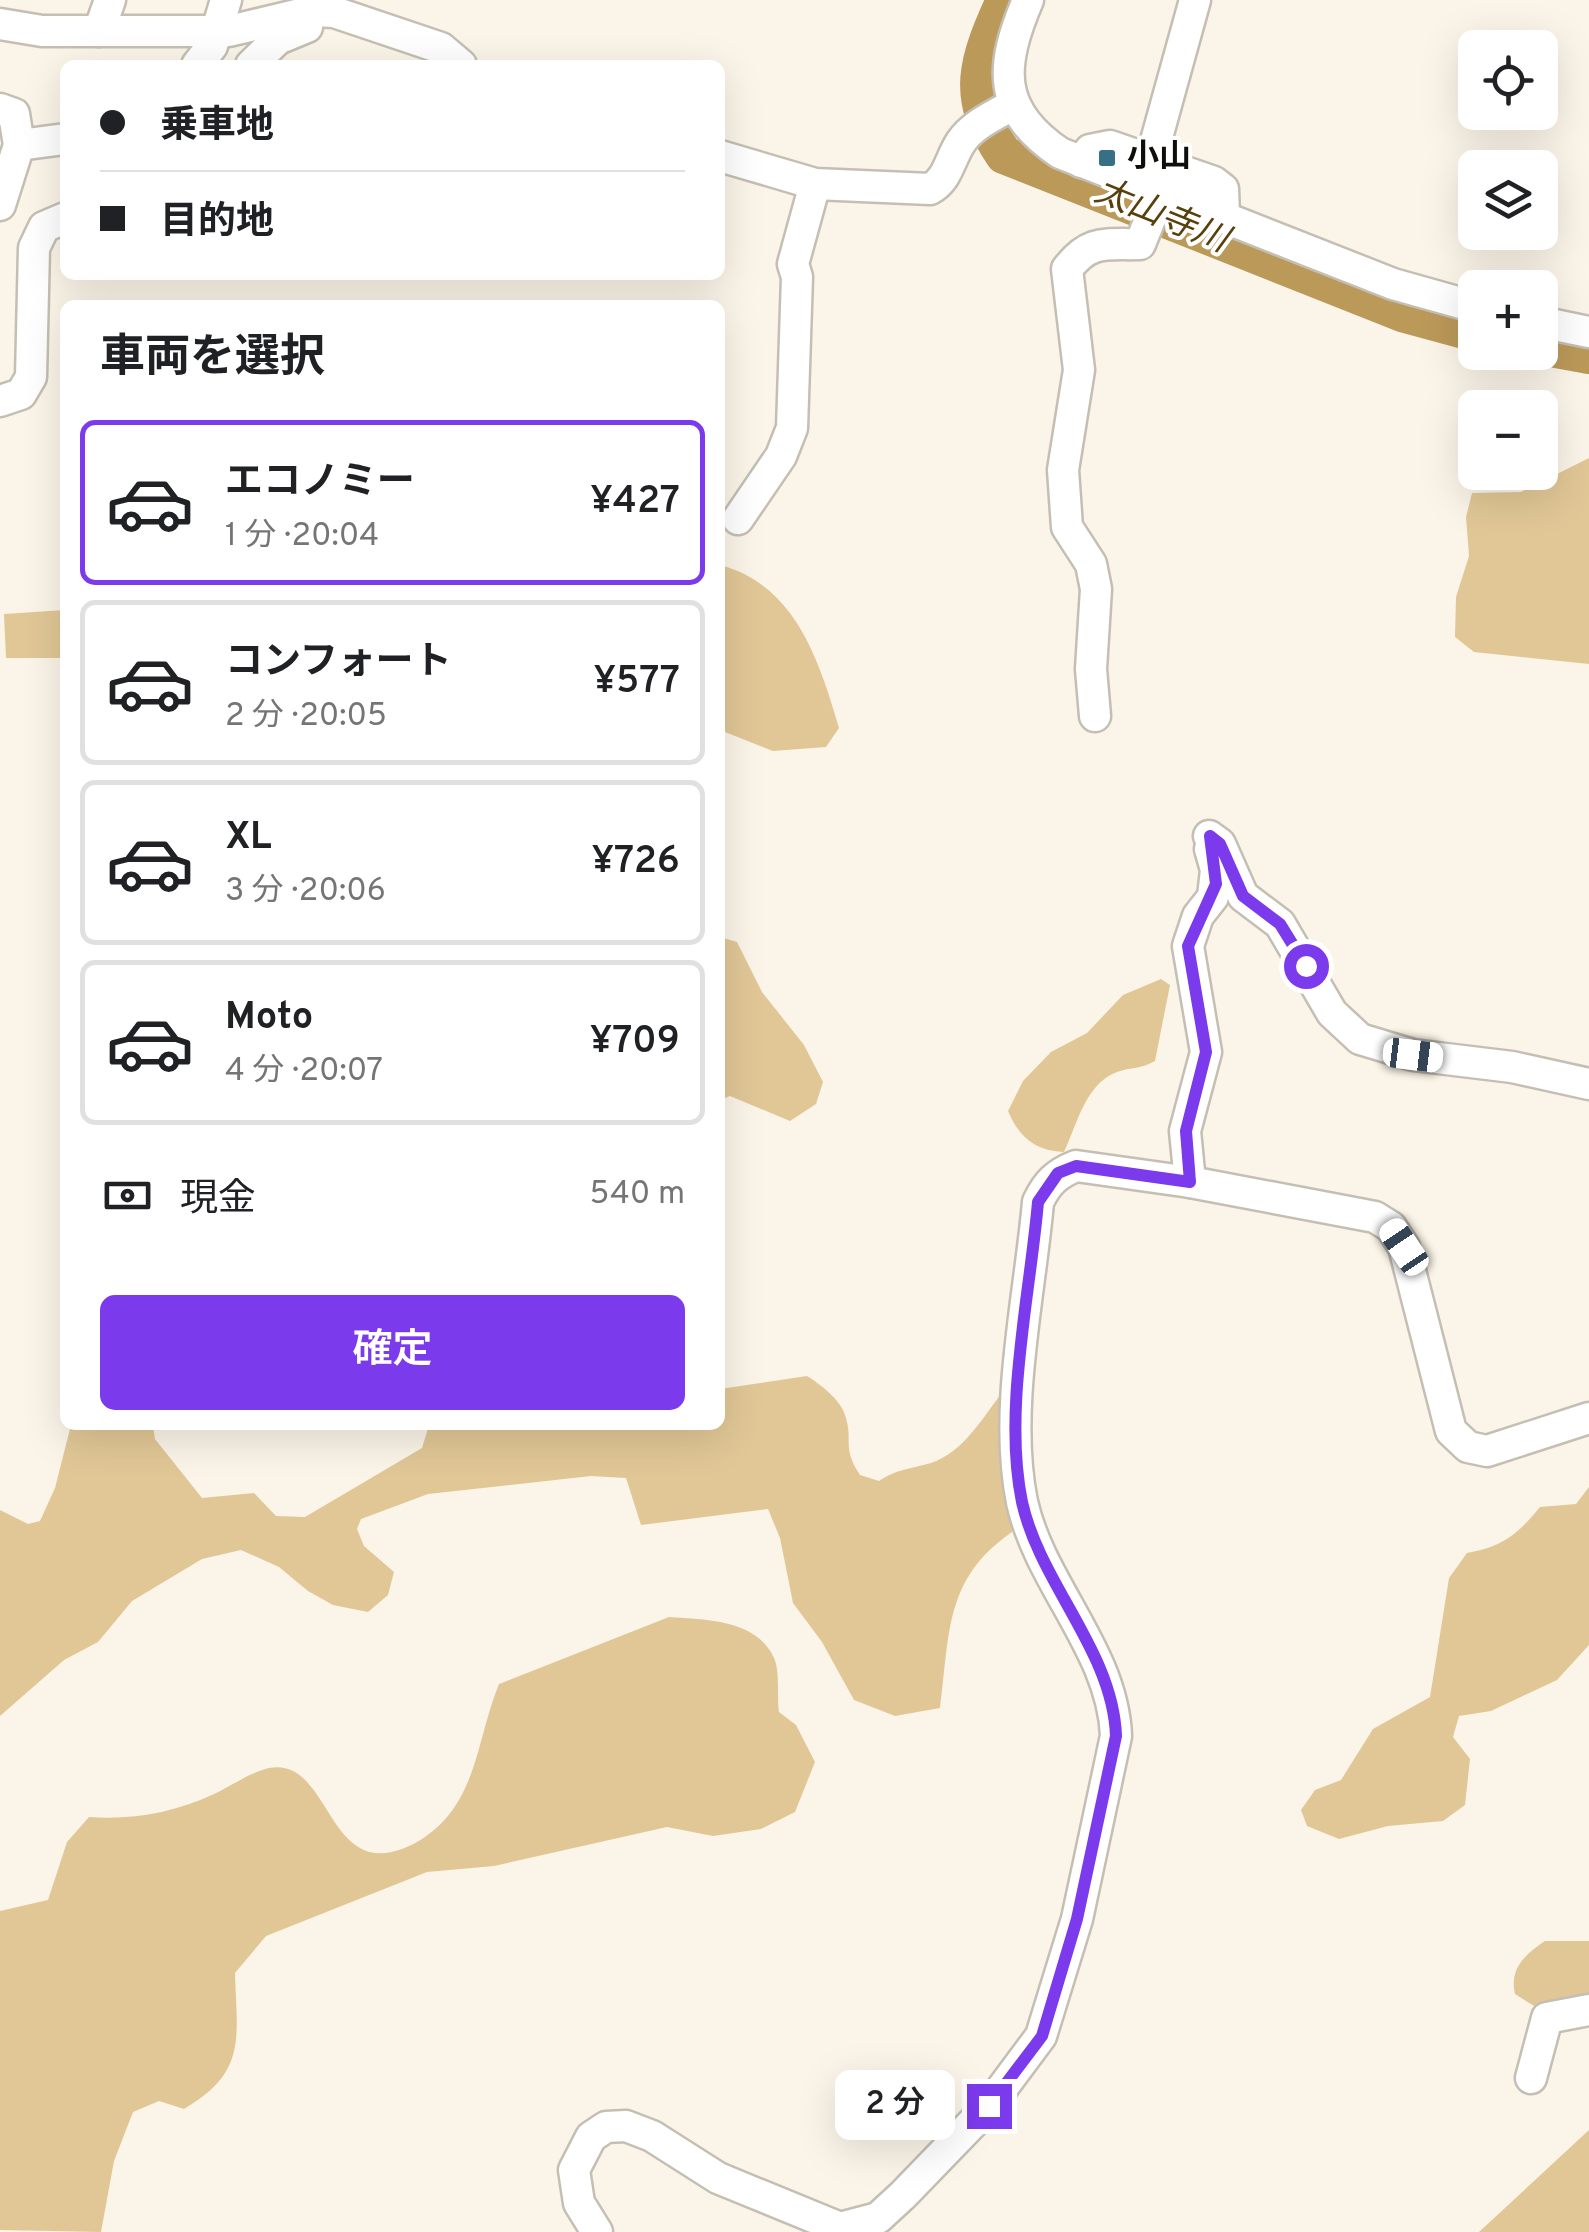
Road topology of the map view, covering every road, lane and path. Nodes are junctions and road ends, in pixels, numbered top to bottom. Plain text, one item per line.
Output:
1 (110, 0) edge
2 (226, 0) edge
3 (1028, 0) edge
4 (1195, 0) edge
5 (0, 24) edge
6 (99, 31) junction
7 (216, 31) junction
8 (202, 60) edge
9 (257, 60) edge
10 (424, 60) edge
11 (456, 60) edge
12 (1014, 104) junction
13 (0, 109) edge
14 (60, 141) edge
15 (19, 146) junction
16 (725, 157) edge
17 (1151, 159) junction
18 (1081, 162) junction
19 (816, 184) junction
20 (0, 205) edge
21 (1156, 205) junction
22 (1224, 215) junction
23 (60, 220) edge
24 (1458, 302) edge
25 (1558, 326) edge
26 (1589, 332) edge
27 (0, 401) edge
28 (738, 519) dead end
29 (1095, 716) dead end
30 (1589, 1084) edge
31 (1190, 1182) junction
32 (1589, 1418) edge
33 (1589, 2010) edge
34 (1531, 2078) dead end
35 (598, 2232) edge

1 - 6 street
2 - 7 street
3 - 12 street
4 - 17 street
5 - 6 street
6 - 7 street
7 - 8 street
7 - 11 street
9 - 10 street
12 - 18 street
12 - 19 street
13 - 15 street
14 - 15 street
15 - 20 street
16 - 19 street
17 - 18 street
17 - 22 street
18 - 21 street
19 - 28 street
21 - 22 street
21 - 29 street
22 - 24 street
23 - 27 street
25 - 26 street
30 - 31 street
31 - 32 street
31 - 35 street
33 - 34 street

